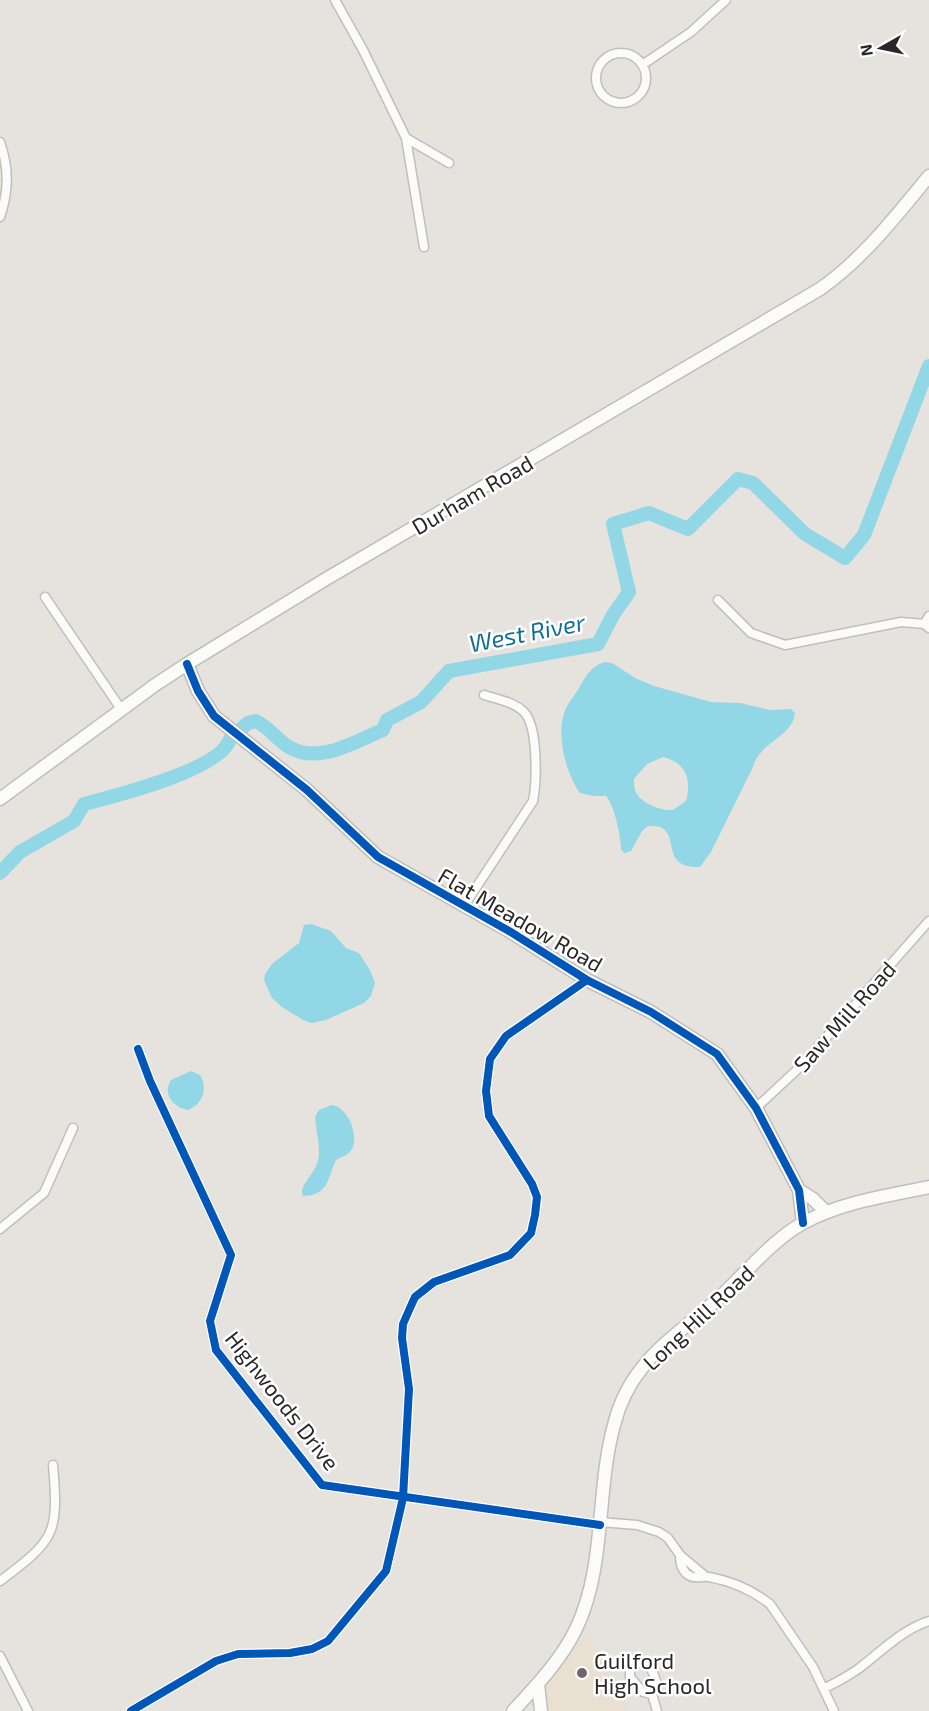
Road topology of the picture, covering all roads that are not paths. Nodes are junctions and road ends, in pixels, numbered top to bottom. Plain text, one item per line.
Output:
1 (335, 0) edge
2 (726, 0) edge
3 (642, 65) junction
4 (406, 138) junction
5 (0, 142) edge
6 (449, 163) dead end
7 (929, 176) edge
8 (0, 217) edge
9 (423, 247) dead end
10 (45, 597) dead end
11 (718, 600) dead end
12 (927, 623) edge
13 (187, 664) junction
14 (484, 694) dead end
15 (122, 709) junction
16 (0, 799) edge
17 (464, 906) junction
18 (929, 921) edge
19 (587, 980) junction
20 (138, 1049) dead end
21 (756, 1108) junction
22 (73, 1128) dead end
23 (929, 1187) edge
24 (799, 1190) junction
25 (826, 1212) junction
26 (803, 1223) junction
27 (0, 1229) edge
28 (52, 1465) dead end
29 (404, 1498) junction
30 (600, 1523) junction
31 (0, 1581) edge
32 (929, 1621) edge
33 (0, 1656) edge
34 (538, 1684) junction
35 (825, 1688) junction
36 (652, 1694) dead end
37 (27, 1711) edge
38 (131, 1711) edge
39 (513, 1711) edge
40 (541, 1711) edge
41 (657, 1711) edge
42 (834, 1711) edge

1 - 4 street
2 - 3 street
3 - 3 street
4 - 6 street
4 - 9 street
5 - 8 street
7 - 13 street, Durham Road
10 - 15 street
11 - 12 street
13 - 15 street, Durham Road
13 - 17 street, Flat Meadow Road
14 - 17 street
15 - 16 street, Durham Road
17 - 19 street, Flat Meadow Road
18 - 21 street, Saw Mill Road
19 - 21 street, Flat Meadow Road
19 - 29 street
20 - 29 street, Highwoods Drive
21 - 24 street, Flat Meadow Road
22 - 27 street
23 - 25 street, Long Hill Road
24 - 25 street, Flat Meadow Road
24 - 26 street, Flat Meadow Road
25 - 26 street, Long Hill Road
26 - 30 street, Long Hill Road
28 - 31 street
29 - 30 street, Highwoods Drive
29 - 38 street
30 - 34 street, Long Hill Road
30 - 35 street, Highwoods Drive
32 - 35 street
33 - 37 street
34 - 39 street, Long Hill Road
34 - 40 street
35 - 42 street
36 - 41 street

